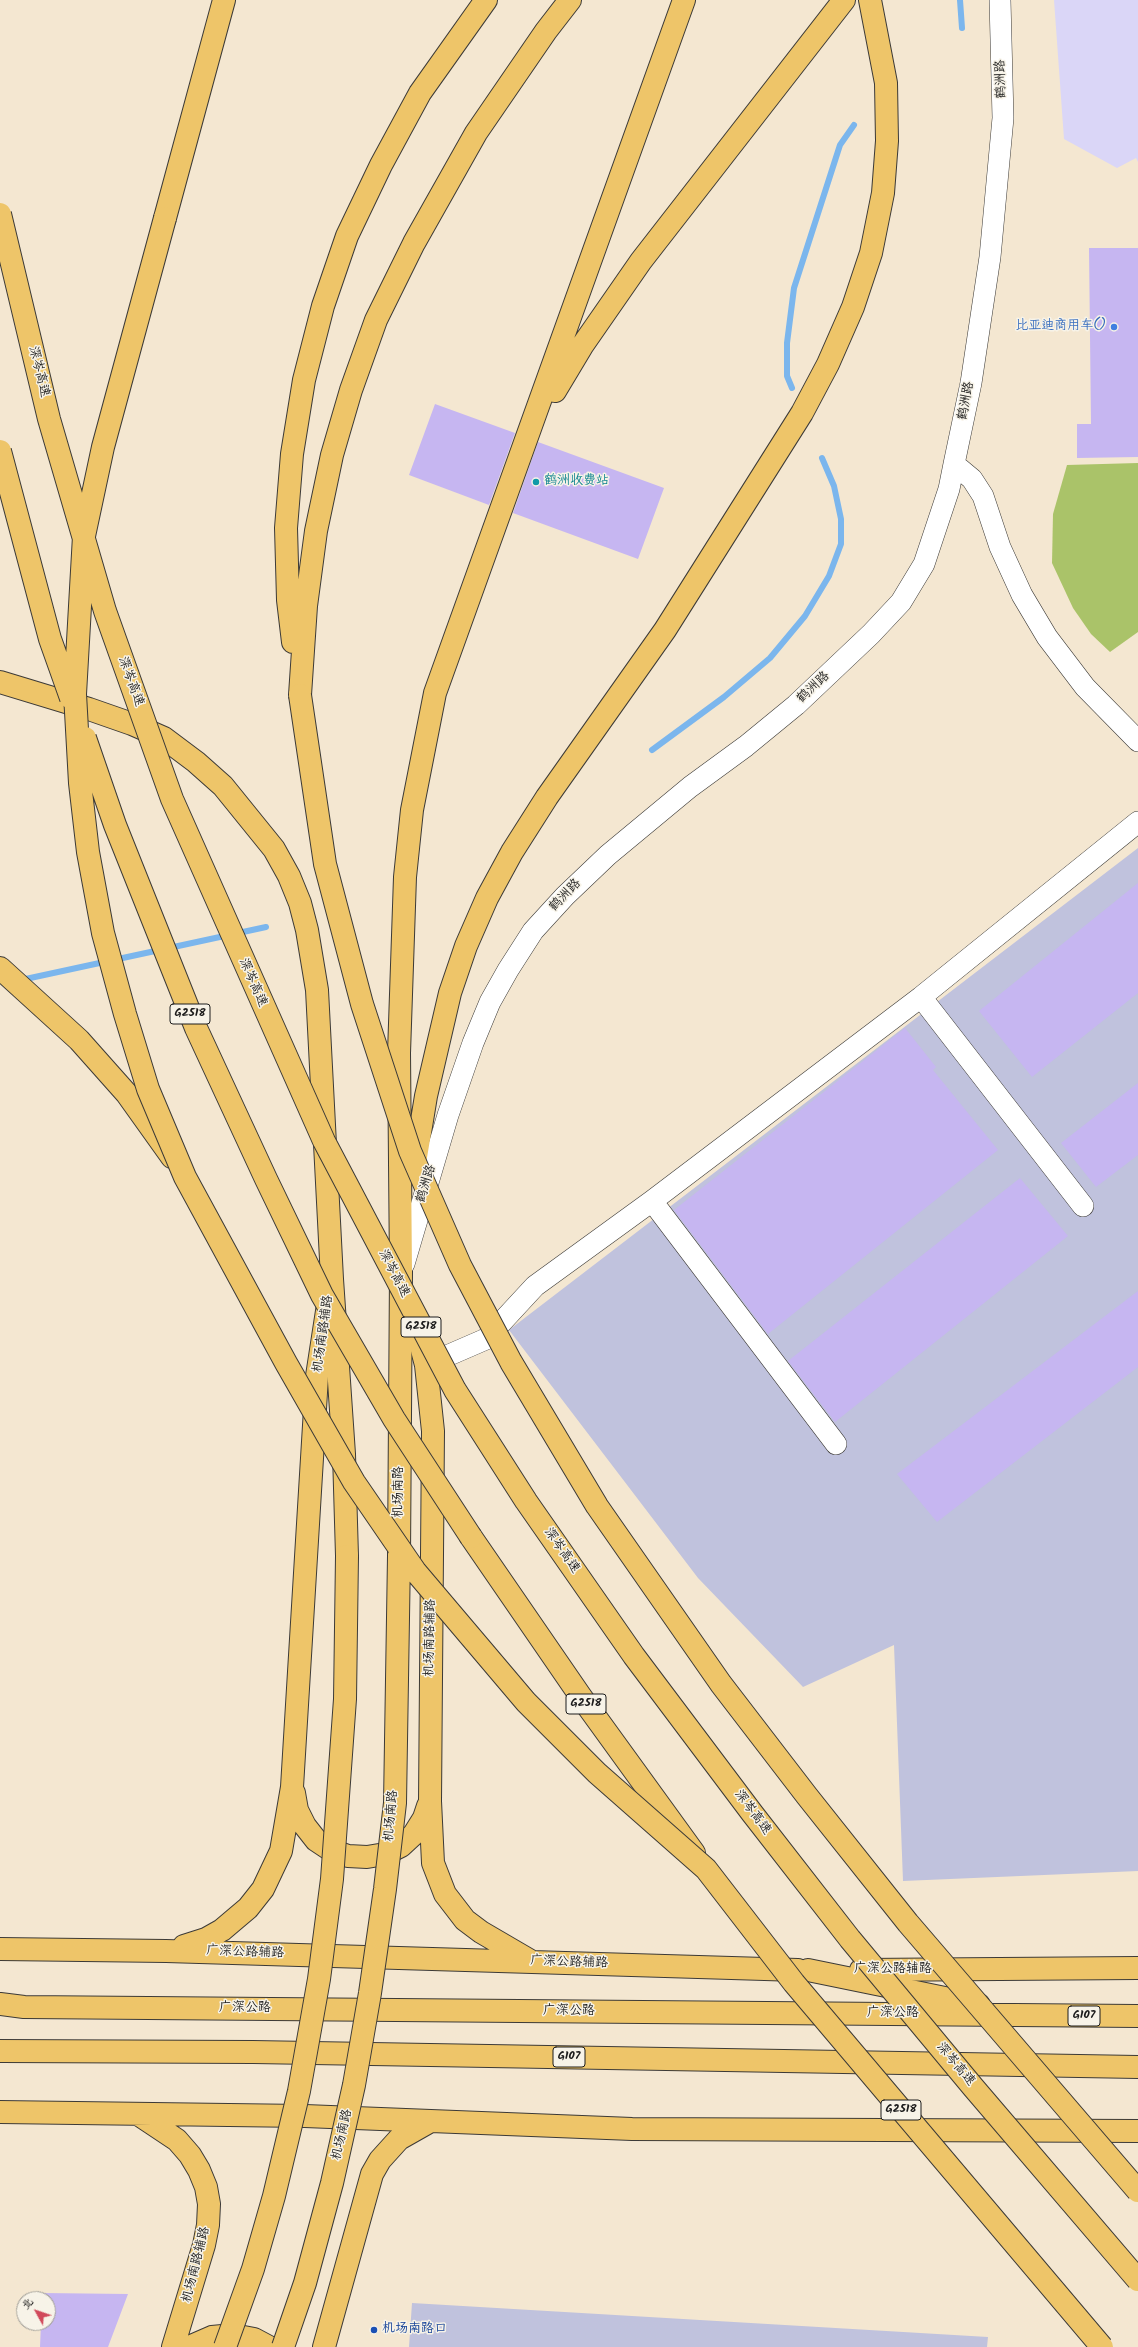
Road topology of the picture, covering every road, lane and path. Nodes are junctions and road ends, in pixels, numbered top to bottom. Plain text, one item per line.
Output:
1 (224, 0) edge
2 (486, 0) edge
3 (570, 0) edge
4 (684, 0) edge
5 (844, 0) edge
6 (870, 0) edge
7 (1000, 0) edge
8 (0, 214) edge
9 (529, 433) junction
10 (0, 451) edge
11 (954, 464) junction
12 (0, 682) edge
13 (300, 695) junction
14 (1138, 740) edge
15 (1138, 822) edge
16 (0, 968) edge
17 (921, 996) junction
18 (185, 1177) junction
19 (652, 1201) junction
20 (1084, 1206) dead end
21 (401, 1272) junction
22 (332, 1279) junction
23 (426, 1365) junction
24 (836, 1444) dead end
25 (292, 1788) junction
26 (430, 1801) junction
27 (706, 1869) junction
28 (0, 1949) edge
29 (166, 1951) junction
30 (532, 1961) junction
31 (1138, 1968) edge
32 (808, 1970) junction
33 (0, 2004) edge
34 (1029, 2016) junction
35 (1138, 2016) edge
36 (0, 2052) edge
37 (1138, 2067) edge
38 (0, 2112) edge
39 (138, 2114) junction
40 (431, 2121) junction
41 (1138, 2131) edge
42 (1138, 2191) edge
43 (1138, 2280) edge
44 (173, 2347) edge
45 (189, 2347) edge
46 (225, 2347) edge
47 (269, 2347) edge
48 (283, 2347) edge
49 (324, 2347) edge
50 (1102, 2347) edge

1 - 18 main road, bridge
2 - 13 main road
3 - 13 main road
4 - 9 main road
5 - 9 main road
6 - 21 main road
7 - 11 street, 鹤洲路
8 - 43 main road, 深岑高速 / G2518, bridge
9 - 21 main road
10 - 27 main road, G2518, bridge
11 - 14 street
11 - 21 street, 鹤洲路
12 - 22 main road
13 - 42 main road, bridge
15 - 17 street
16 - 18 main road, bridge
17 - 19 street
17 - 20 street
18 - 27 main road, bridge
19 - 23 street
19 - 24 street
21 - 23 main road, 机场南路辅路
21 - 48 main road, 机场南路, bridge
22 - 25 main road, 机场南路辅路
22 - 46 main road, bridge
23 - 26 main road, 机场南路辅路
25 - 26 main road
25 - 29 main road, 机场南路辅路
26 - 30 main road, 机场南路辅路
27 - 50 main road, G2518, bridge
28 - 29 main road, 广深公路辅路
29 - 30 main road, 广深公路辅路
30 - 32 main road, 广深公路辅路
31 - 32 main road, 广深公路辅路
32 - 34 main road
33 - 34 main road, 广深公路 / G107
34 - 35 main road, 广深公路 / G107
36 - 37 main road, G107
38 - 39 main road
39 - 40 main road
39 - 44 main road, 机场南路辅路
40 - 41 main road
40 - 49 main road
45 - 47 main road

